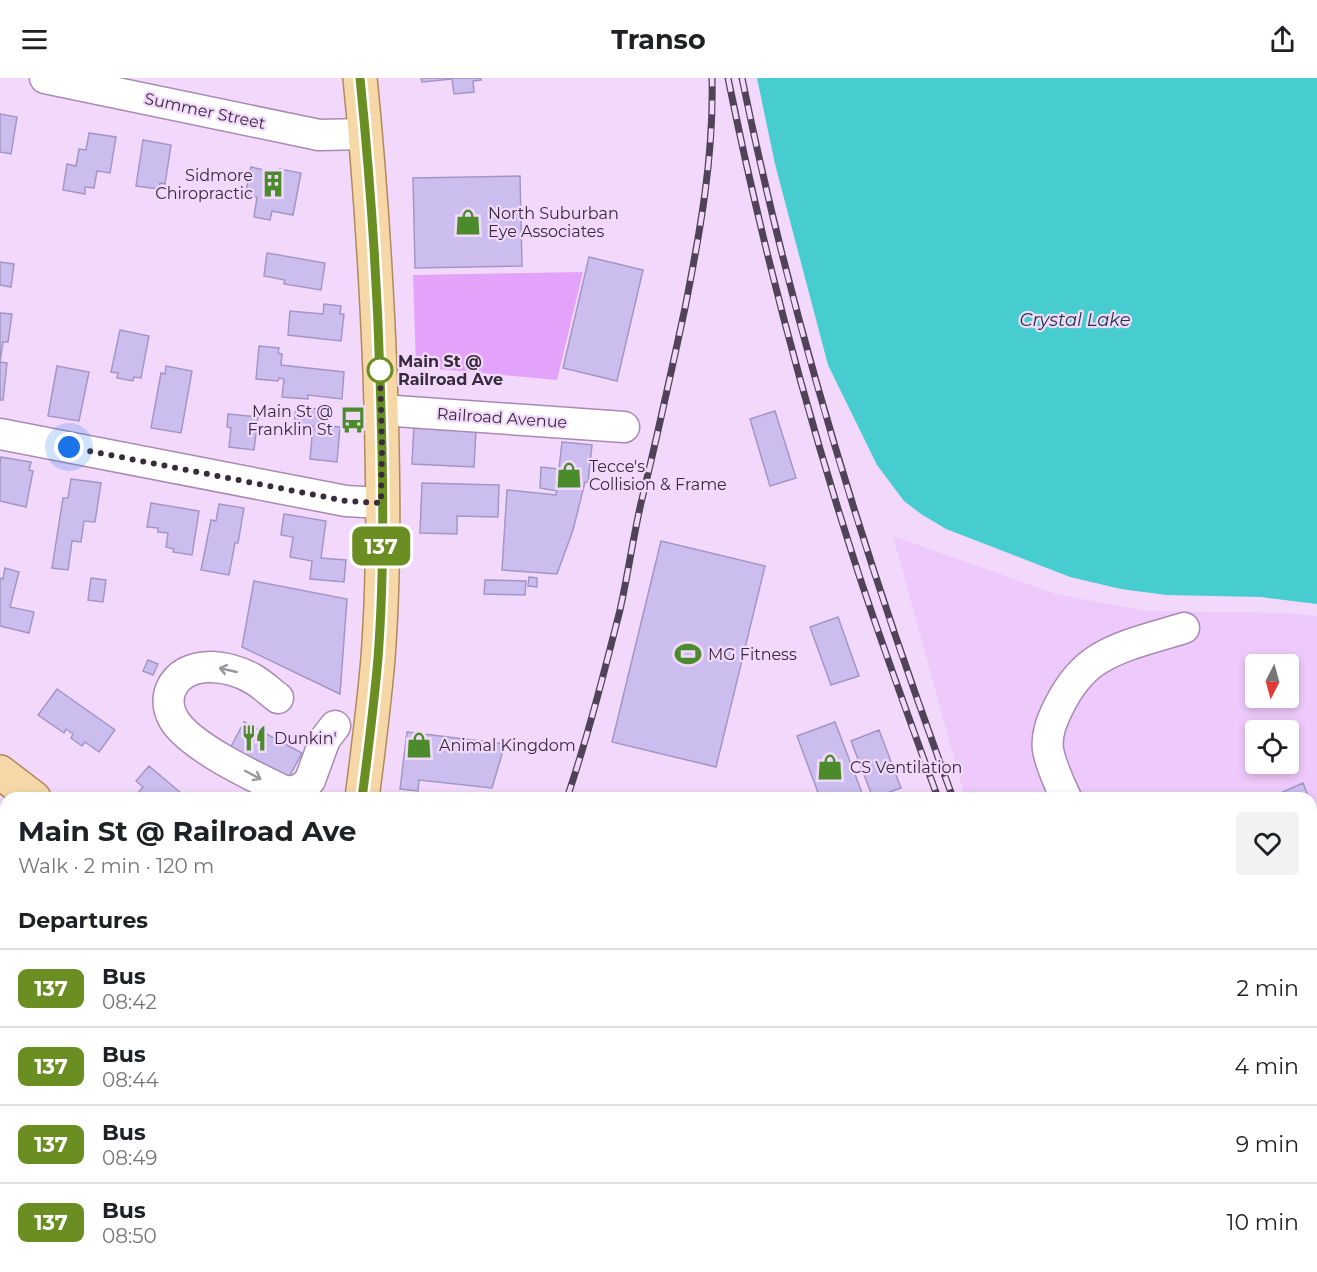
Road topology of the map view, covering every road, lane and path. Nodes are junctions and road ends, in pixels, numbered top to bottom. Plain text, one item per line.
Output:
1 (45, 78) edge
2 (360, 78) edge
3 (366, 134) junction
4 (381, 410) junction
5 (624, 427) dead end
6 (0, 434) edge
7 (381, 503) junction
8 (1184, 628) dead end
9 (278, 698) dead end
10 (335, 726) dead end
11 (0, 772) edge
12 (26, 792) edge
13 (363, 792) edge
14 (1064, 792) edge

1 - 3 street, Summer Street
2 - 3 main road
3 - 4 main road
4 - 5 street, Railroad Avenue
4 - 7 main road
6 - 7 street
7 - 13 main road
8 - 14 street
9 -> 10 street
11 - 12 main road

